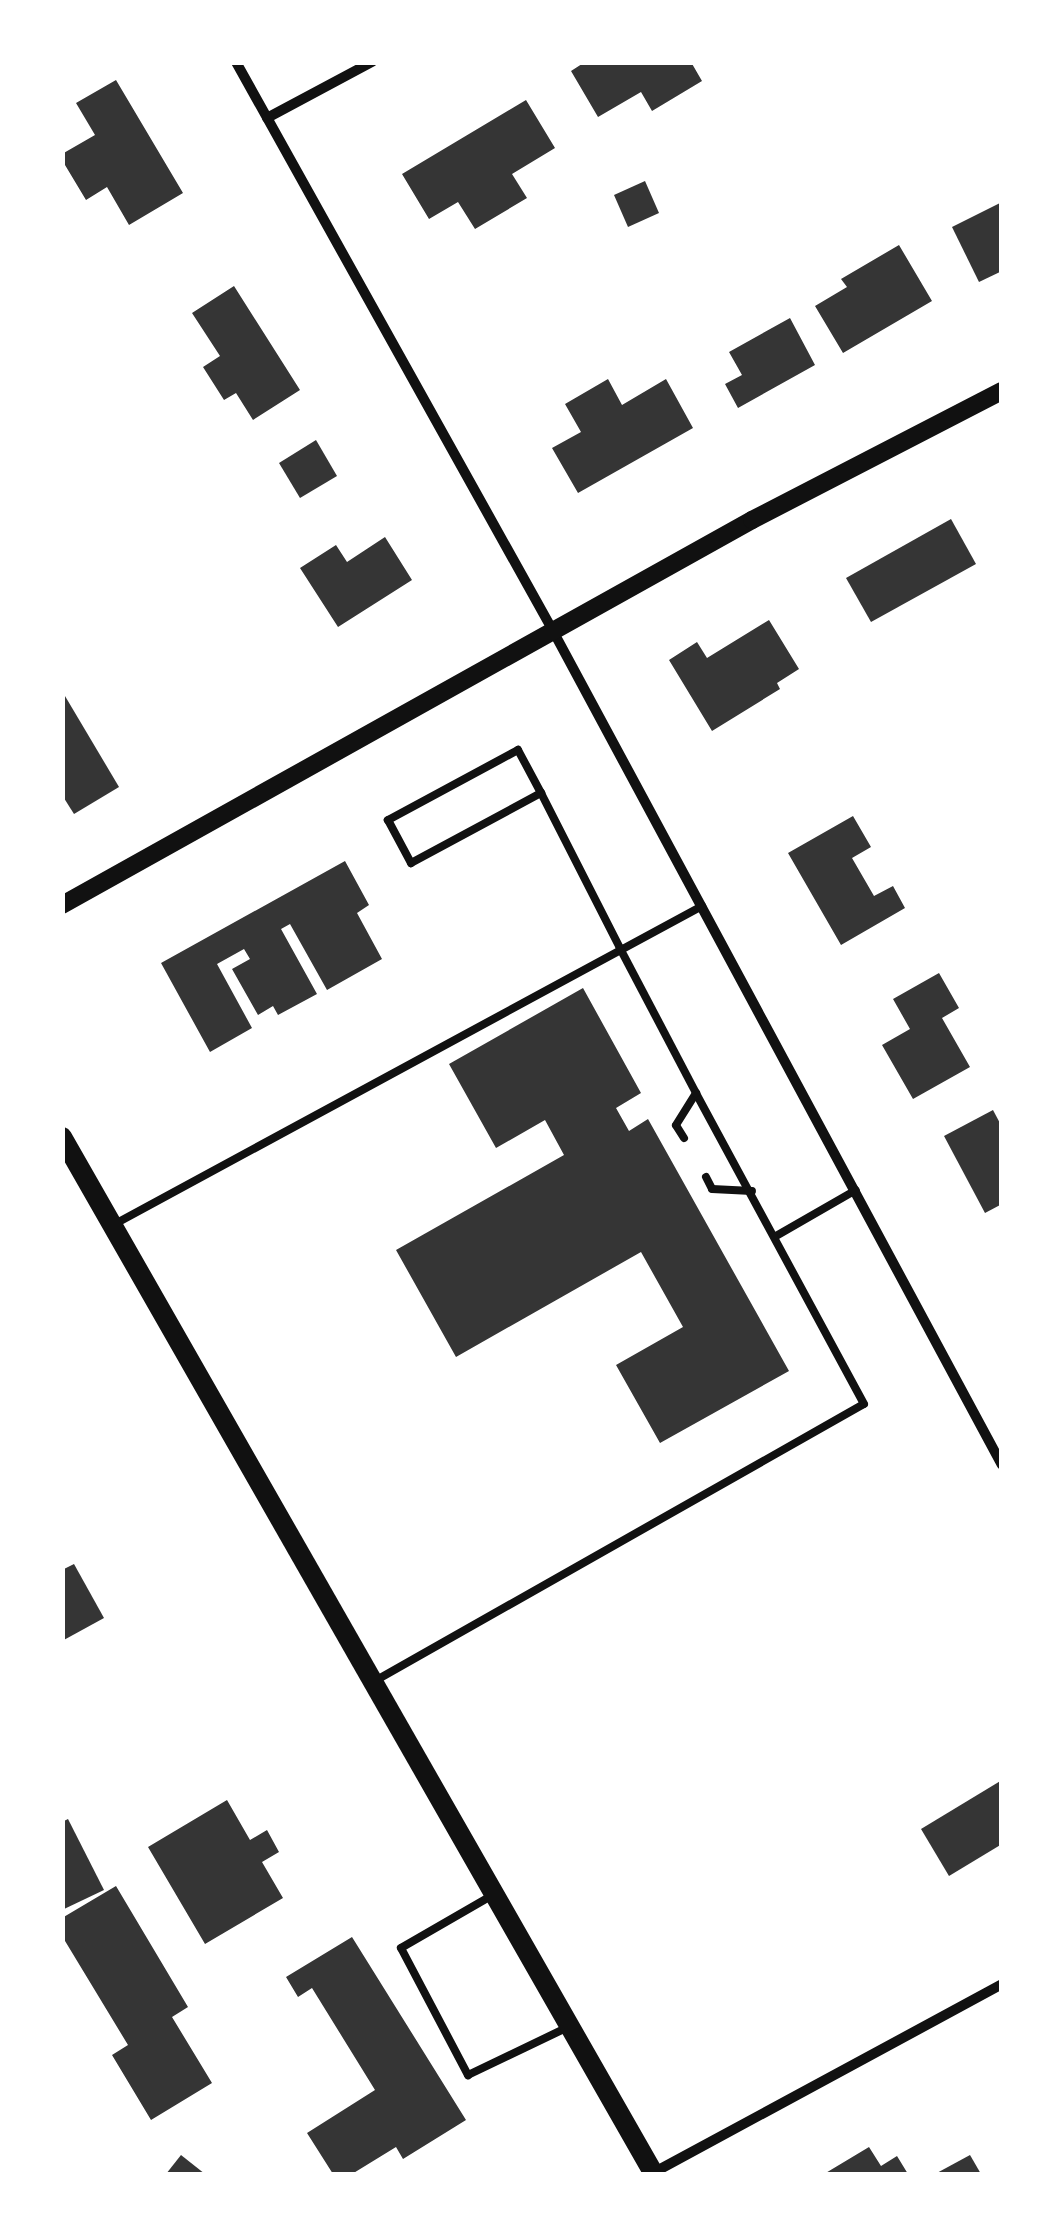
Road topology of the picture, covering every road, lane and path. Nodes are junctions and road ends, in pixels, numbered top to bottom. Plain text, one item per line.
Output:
1 (236, 62) edge
2 (372, 62) edge
3 (266, 118) junction
4 (1002, 391) edge
5 (552, 629) junction
6 (540, 793) junction
7 (62, 905) edge
8 (702, 906) junction
9 (620, 948) junction
10 (696, 1093) junction
11 (62, 1137) edge
12 (684, 1138) dead end
13 (706, 1178) dead end
14 (856, 1190) junction
15 (752, 1191) junction
16 (113, 1226) junction
17 (776, 1236) junction
18 (1002, 1465) edge
19 (373, 1682) junction
20 (494, 1894) junction
21 (1002, 1984) edge
22 (570, 2026) junction
23 (653, 2174) edge

1 - 3 street
2 - 3 street
3 - 5 street
4 - 5 street
5 - 7 street
5 - 8 street
6 - 6 lane
6 - 9 lane
8 - 9 lane
8 - 14 street
9 - 10 lane
9 - 16 lane
10 - 12 lane
10 - 15 lane
11 - 16 main road
13 - 15 lane
14 - 17 lane
14 - 18 street
15 - 17 lane
16 - 19 main road
17 - 19 lane
19 - 20 main road
20 - 22 main road
20 - 22 lane
21 - 23 street
22 - 23 main road

